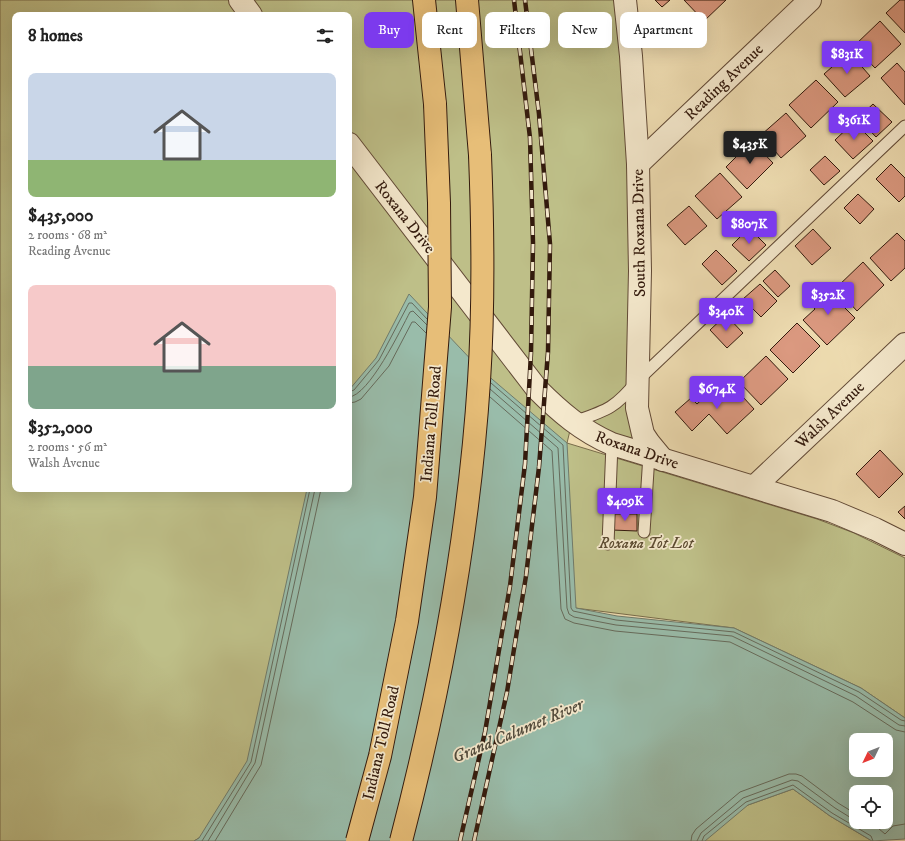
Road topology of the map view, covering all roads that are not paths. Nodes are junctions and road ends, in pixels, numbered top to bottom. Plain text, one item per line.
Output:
1 (240, 0) edge
2 (424, 0) edge
3 (467, 0) edge
4 (625, 0) edge
5 (810, 0) edge
6 (249, 12) edge
7 (905, 126) edge
8 (352, 148) edge
9 (638, 164) junction
10 (905, 344) edge
11 (637, 381) junction
12 (572, 422) junction
13 (612, 444) junction
14 (656, 457) junction
15 (754, 487) junction
16 (644, 532) dead end
17 (608, 544) dead end
18 (905, 544) edge
19 (357, 841) edge
20 (401, 841) edge

1 - 6 street
2 - 19 highway, Indiana Toll Road, bridge
3 - 20 highway, bridge
4 - 9 street, South Roxana Drive
5 - 9 street, Reading Avenue
7 - 11 lane
8 - 12 street, Roxana Drive
9 - 11 street, South Roxana Drive
10 - 15 street, Walsh Avenue
11 - 12 lane
11 - 14 street, South Roxana Drive
12 - 13 street, Roxana Drive
13 - 14 street, Roxana Drive
13 - 17 lane
14 - 15 street, Roxana Drive
14 - 16 lane
15 - 18 street, Roxana Drive

